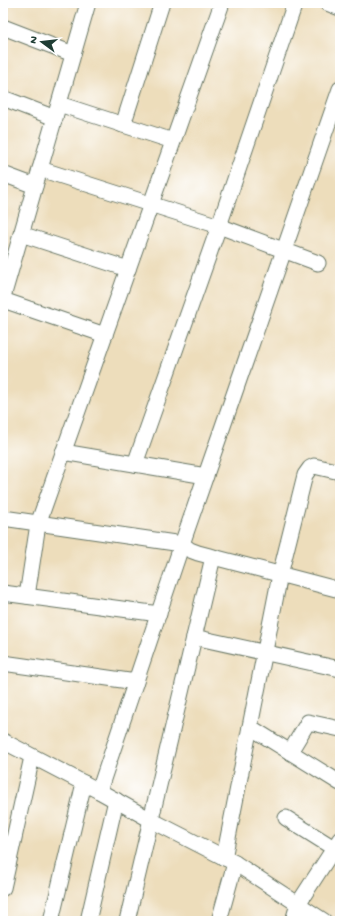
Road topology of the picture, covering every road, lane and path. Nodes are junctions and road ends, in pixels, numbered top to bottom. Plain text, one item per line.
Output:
1 (88, 3) edge
2 (162, 3) edge
3 (222, 3) edge
4 (295, 3) edge
5 (327, 3) edge
6 (340, 8) edge
7 (3, 26) edge
8 (73, 54) junction
9 (340, 89) edge
10 (3, 98) edge
11 (57, 111) junction
12 (123, 125) junction
13 (173, 140) junction
14 (40, 169) junction
15 (3, 174) edge
16 (35, 186) junction
17 (151, 204) junction
18 (219, 226) junction
19 (21, 234) junction
20 (9, 250) edge
21 (284, 250) junction
22 (318, 263) dead end
23 (128, 269) junction
24 (3, 297) edge
25 (3, 300) edge
26 (105, 335) junction
27 (63, 452) junction
28 (135, 464) junction
29 (340, 472) edge
30 (206, 476) junction
31 (3, 518) edge
32 (38, 524) junction
33 (182, 544) junction
34 (213, 557) junction
35 (280, 575) junction
36 (340, 590) edge
37 (3, 593) edge
38 (27, 596) junction
39 (159, 614) junction
40 (194, 637) junction
41 (265, 652) junction
42 (3, 663) edge
43 (340, 669) edge
44 (136, 682) junction
45 (250, 727) junction
46 (340, 728) edge
47 (3, 741) edge
48 (290, 752) junction
49 (32, 757) junction
50 (84, 783) junction
51 (340, 783) edge
52 (100, 790) junction
53 (116, 800) junction
54 (286, 818) dead end
55 (152, 820) junction
56 (338, 847) edge
57 (229, 861) junction
58 (6, 862) edge
59 (3, 888) edge
60 (298, 904) junction
61 (51, 921) edge
62 (88, 921) edge
63 (127, 921) edge
64 (219, 921) edge
65 (293, 921) edge
66 (324, 921) edge

1 - 8 street
2 - 12 street
3 - 13 street
4 - 18 street
5 - 6 street
7 - 8 street
8 - 11 street
9 - 21 street
10 - 11 street
11 - 12 street
11 - 14 street
12 - 13 street
13 - 17 street
14 - 16 street
14 - 17 street
15 - 16 street
16 - 19 street
17 - 18 street
17 - 23 street
18 - 21 street
18 - 28 street
19 - 20 street
19 - 23 street
20 - 24 street
21 - 22 street
21 - 30 street
23 - 26 street
25 - 26 street
26 - 27 street
27 - 28 street
27 - 32 street
28 - 30 street
29 - 35 street
30 - 33 street
31 - 32 street
32 - 33 street
32 - 38 street
33 - 34 street
33 - 39 street
34 - 35 street
34 - 40 street
35 - 36 street
35 - 41 street
37 - 38 street
38 - 39 street
39 - 44 street
40 - 41 street
40 - 55 street
41 - 43 street
41 - 45 street
42 - 44 street
44 - 52 street
45 - 48 street
45 - 57 street
46 - 48 street
47 - 49 street
48 - 51 street
49 - 50 street
49 - 58 street
50 - 52 street
50 - 61 street
52 - 53 street
53 - 55 street
53 - 62 street
54 - 56 street
55 - 57 street
55 - 63 street
56 - 60 street
57 - 60 street
57 - 64 street
58 - 59 street
60 - 65 street
60 - 66 street

